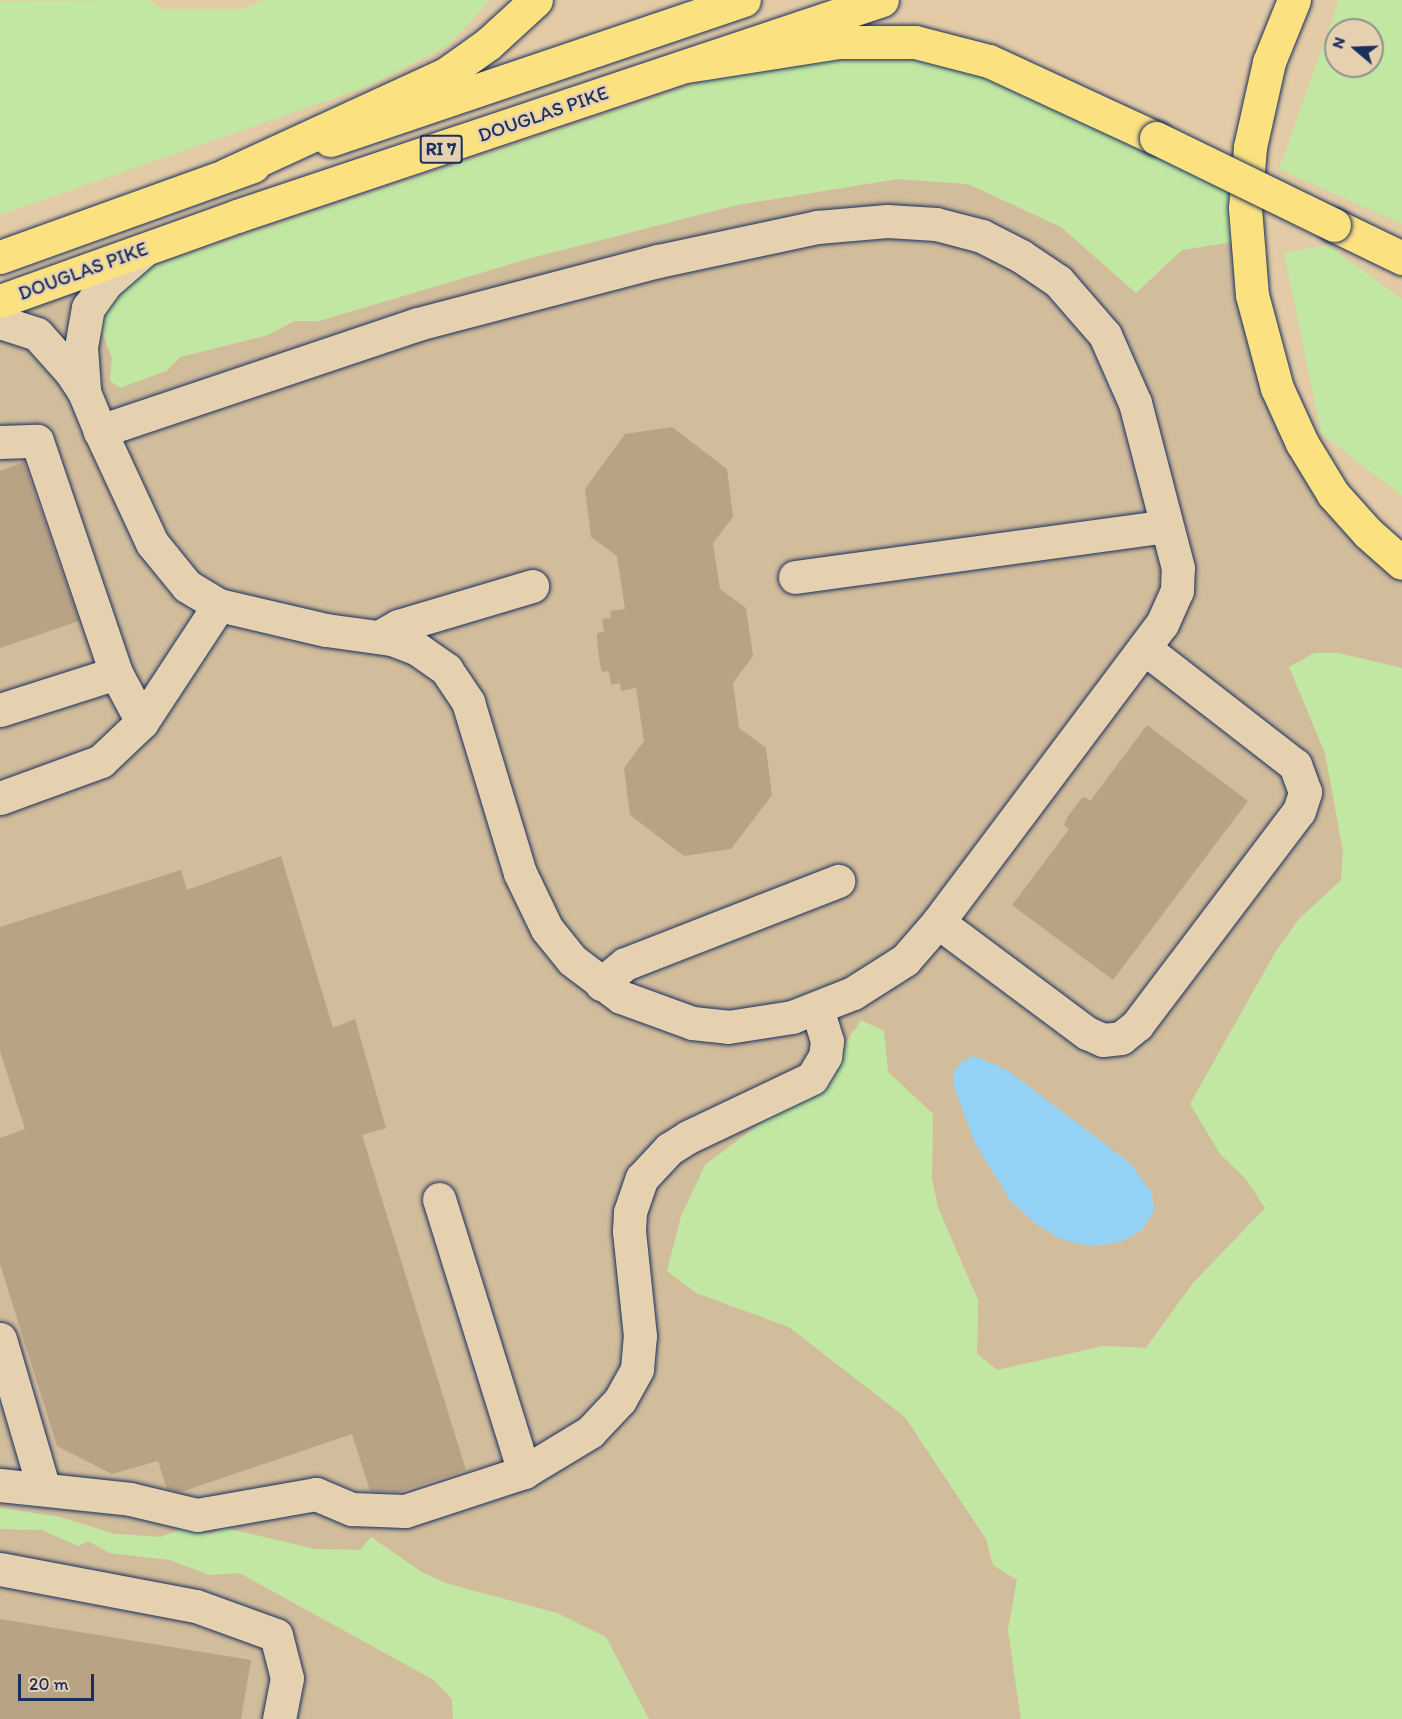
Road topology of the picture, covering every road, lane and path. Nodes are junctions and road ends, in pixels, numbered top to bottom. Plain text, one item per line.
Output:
1 (536, 0) edge
2 (744, 0) edge
3 (882, 0) edge
4 (1294, 0) edge
5 (686, 66) junction
6 (226, 175) junction
7 (149, 246) junction
8 (0, 257) edge
9 (1402, 258) edge
10 (0, 301) edge
11 (0, 322) edge
12 (84, 392) junction
13 (100, 431) junction
14 (0, 442) edge
15 (1166, 526) junction
16 (1402, 563) edge
17 (795, 576) dead end
18 (532, 586) dead end
19 (219, 605) junction
20 (379, 637) junction
21 (1144, 648) junction
22 (116, 673) junction
23 (0, 710) edge
24 (142, 722) junction
25 (0, 798) edge
26 (838, 881) dead end
27 (938, 922) junction
28 (601, 984) junction
29 (817, 1009) junction
30 (439, 1199) dead end
31 (0, 1339) edge
32 (524, 1472) junction
33 (0, 1485) edge
34 (44, 1489) junction
35 (0, 1569) edge
36 (279, 1719) edge

1 - 6 main road
2 - 6 main road, RI 7
3 - 5 main road, DOUGLAS PIKE / RI 7
4 - 16 main road
5 - 7 main road, DOUGLAS PIKE / RI 7
5 - 9 main road, bridge
6 - 8 main road, RI 7
7 - 10 main road, DOUGLAS PIKE / RI 7
7 - 12 lane
11 - 12 lane
12 - 13 lane
13 - 15 lane
13 - 19 lane
14 - 22 lane
15 - 17 lane
15 - 21 lane
18 - 20 lane
19 - 20 lane
19 - 24 lane
20 - 28 lane
21 - 27 lane
21 - 27 lane
22 - 23 lane
22 - 24 lane
24 - 25 lane
26 - 28 lane
27 - 29 lane
28 - 29 lane
29 - 32 lane
30 - 32 lane
31 - 34 lane
32 - 34 lane
33 - 34 lane
35 - 36 lane

